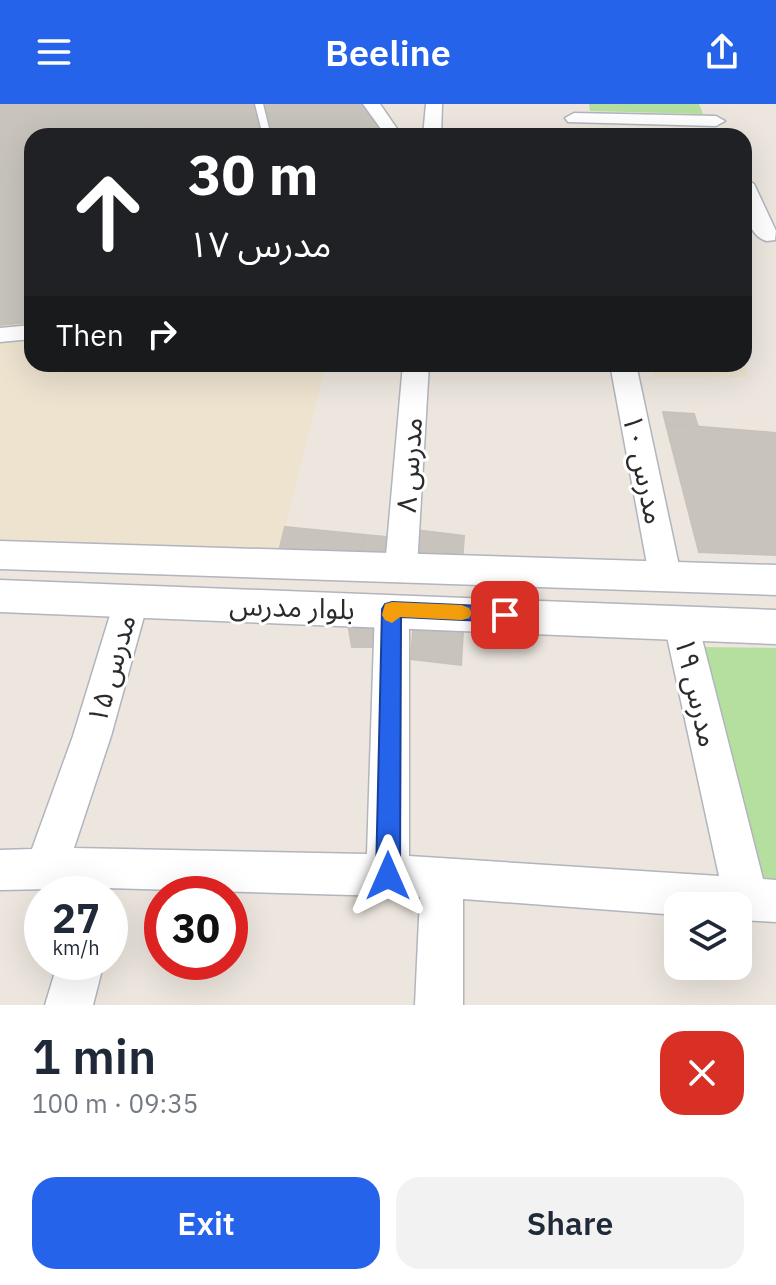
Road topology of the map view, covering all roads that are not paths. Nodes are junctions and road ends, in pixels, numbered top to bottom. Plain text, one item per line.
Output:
1 (259, 104) edge
2 (371, 104) edge
3 (434, 104) edge
4 (574, 119) edge
5 (715, 120) edge
6 (265, 128) edge
7 (389, 128) edge
8 (432, 128) edge
9 (752, 199) edge
10 (752, 235) edge
11 (772, 236) edge
12 (24, 333) edge
13 (0, 335) edge
14 (415, 372) edge
15 (625, 372) edge
16 (0, 555) edge
17 (401, 567) junction
18 (665, 575) junction
19 (776, 580) edge
20 (0, 596) edge
21 (131, 602) junction
22 (392, 609) junction
23 (681, 623) junction
24 (776, 627) edge
25 (0, 870) edge
26 (45, 871) junction
27 (74, 876) edge
28 (388, 876) junction
29 (442, 877) junction
30 (128, 881) edge
31 (761, 899) edge
32 (76, 980) edge
33 (69, 1005) edge
34 (439, 1005) edge

1 - 6 lane
2 - 7 street
3 - 8 street
4 - 5 street
9 - 11 street
10 - 11 street
12 - 13 street
14 - 17 street, مدرس ۸
15 - 18 street, مدرس ۱۰
16 - 17 street, بلوار مدرس
17 - 18 street, بلوار مدرس
18 - 19 street, بلوار مدرس
20 - 21 street, بلوار مدرس
21 - 22 street, بلوار مدرس
21 - 26 street, مدرس ۱۵
22 - 23 street, بلوار مدرس
22 - 28 street
23 - 24 street, بلوار مدرس
23 - 31 street, مدرس ۱۹
25 - 26 street
26 - 27 street
28 - 29 street
28 - 30 street
29 - 31 street
29 - 34 street
32 - 33 street

